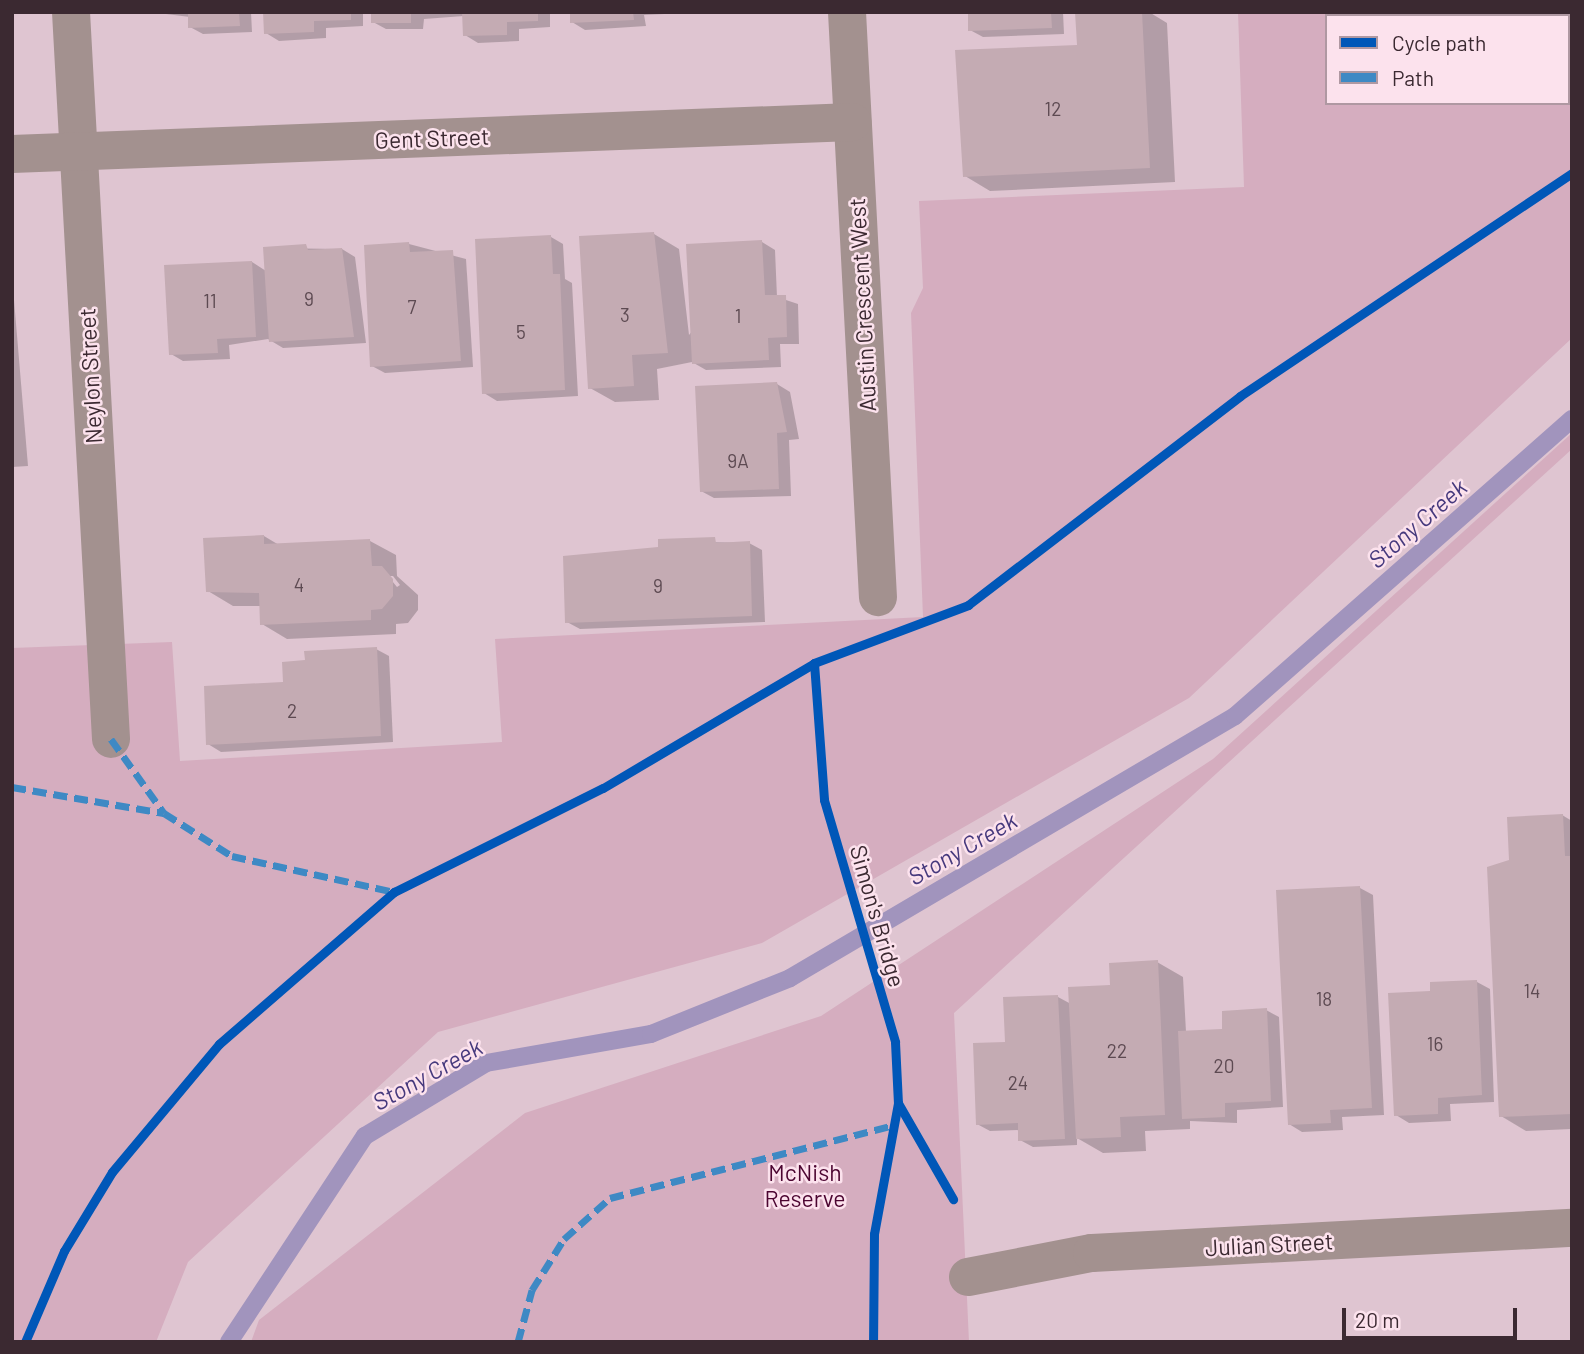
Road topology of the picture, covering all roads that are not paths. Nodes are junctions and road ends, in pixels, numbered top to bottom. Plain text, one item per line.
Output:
1 (71, 12) edge
2 (847, 12) edge
3 (852, 122) junction
4 (78, 151) junction
5 (12, 154) edge
6 (878, 597) dead end
7 (111, 739) dead end
8 (1572, 1228) edge
9 (968, 1277) dead end

1 - 4 street, Neylon Street
2 - 3 street, Austin Crescent West
3 - 4 street, Gent Street
3 - 6 street, Austin Crescent West
4 - 5 street, Gent Street
4 - 7 street, Neylon Street
8 - 9 street, Julian Street

